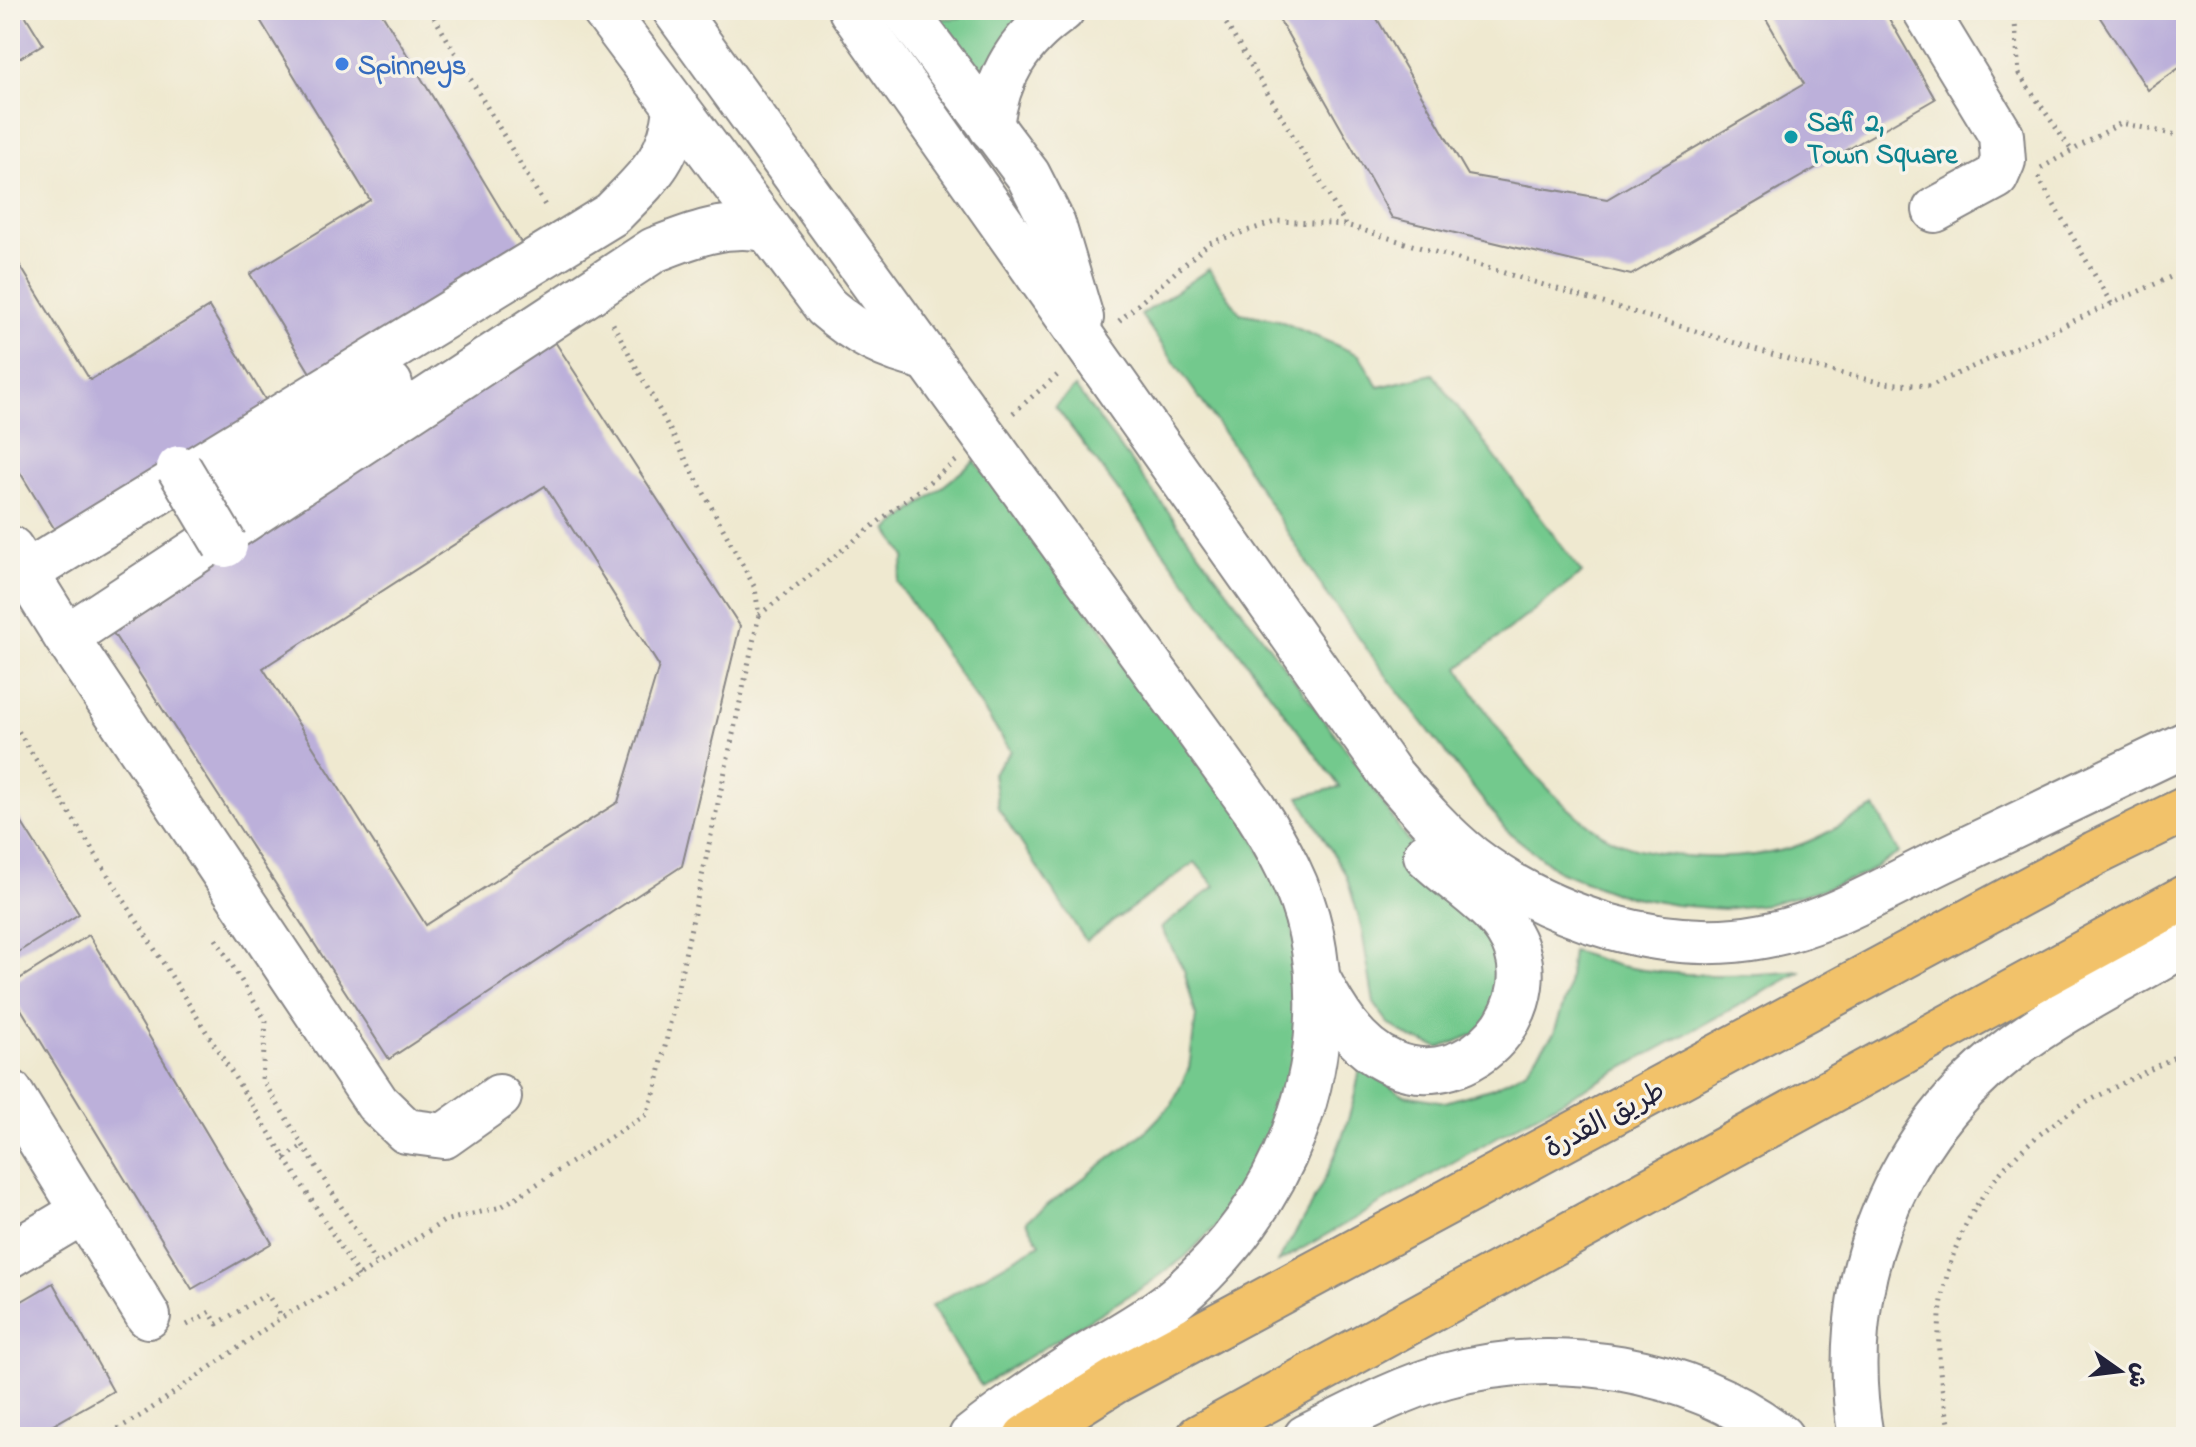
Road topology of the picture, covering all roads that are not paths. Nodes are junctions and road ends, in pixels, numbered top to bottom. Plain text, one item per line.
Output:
1 (604, 10) edge
2 (675, 10) edge
3 (851, 10) edge
4 (904, 10) edge
5 (1062, 10) edge
6 (1925, 10) edge
7 (676, 109) junction
8 (991, 127) junction
9 (1935, 210) dead end
10 (765, 229) junction
11 (449, 347) junction
12 (1089, 347) junction
13 (926, 358) junction
14 (179, 468) dead end
15 (202, 504) junction
16 (225, 545) dead end
17 (18, 560) edge
18 (66, 637) junction
19 (2186, 744) edge
20 (1386, 767) junction
21 (2186, 809) edge
22 (2186, 897) edge
23 (2186, 943) edge
24 (1317, 977) junction
25 (10, 1092) edge
26 (499, 1097) dead end
27 (84, 1211) junction
28 (10, 1255) edge
29 (148, 1316) road end
30 (971, 1437) edge
31 (1026, 1437) edge
32 (1199, 1437) edge
33 (1306, 1437) edge
34 (1781, 1437) edge
35 (1861, 1437) edge

1 - 7 street
2 - 13 street
3 - 12 street
4 - 8 street
5 - 8 street
6 - 9 street
7 - 10 street
7 - 11 street
8 - 12 street
10 - 11 street
10 - 13 street
11 - 15 street
11 - 17 street
11 - 18 street
12 - 20 street
13 - 24 street
14 - 15 street, bridge
15 - 16 street, bridge
17 - 18 street
18 - 26 street
19 - 20 street
20 - 24 street
21 - 31 main road, طريق القدرة
22 - 32 main road
23 - 35 street
24 - 30 street
25 - 27 street
27 - 28 street
27 - 29 street
33 - 34 street

